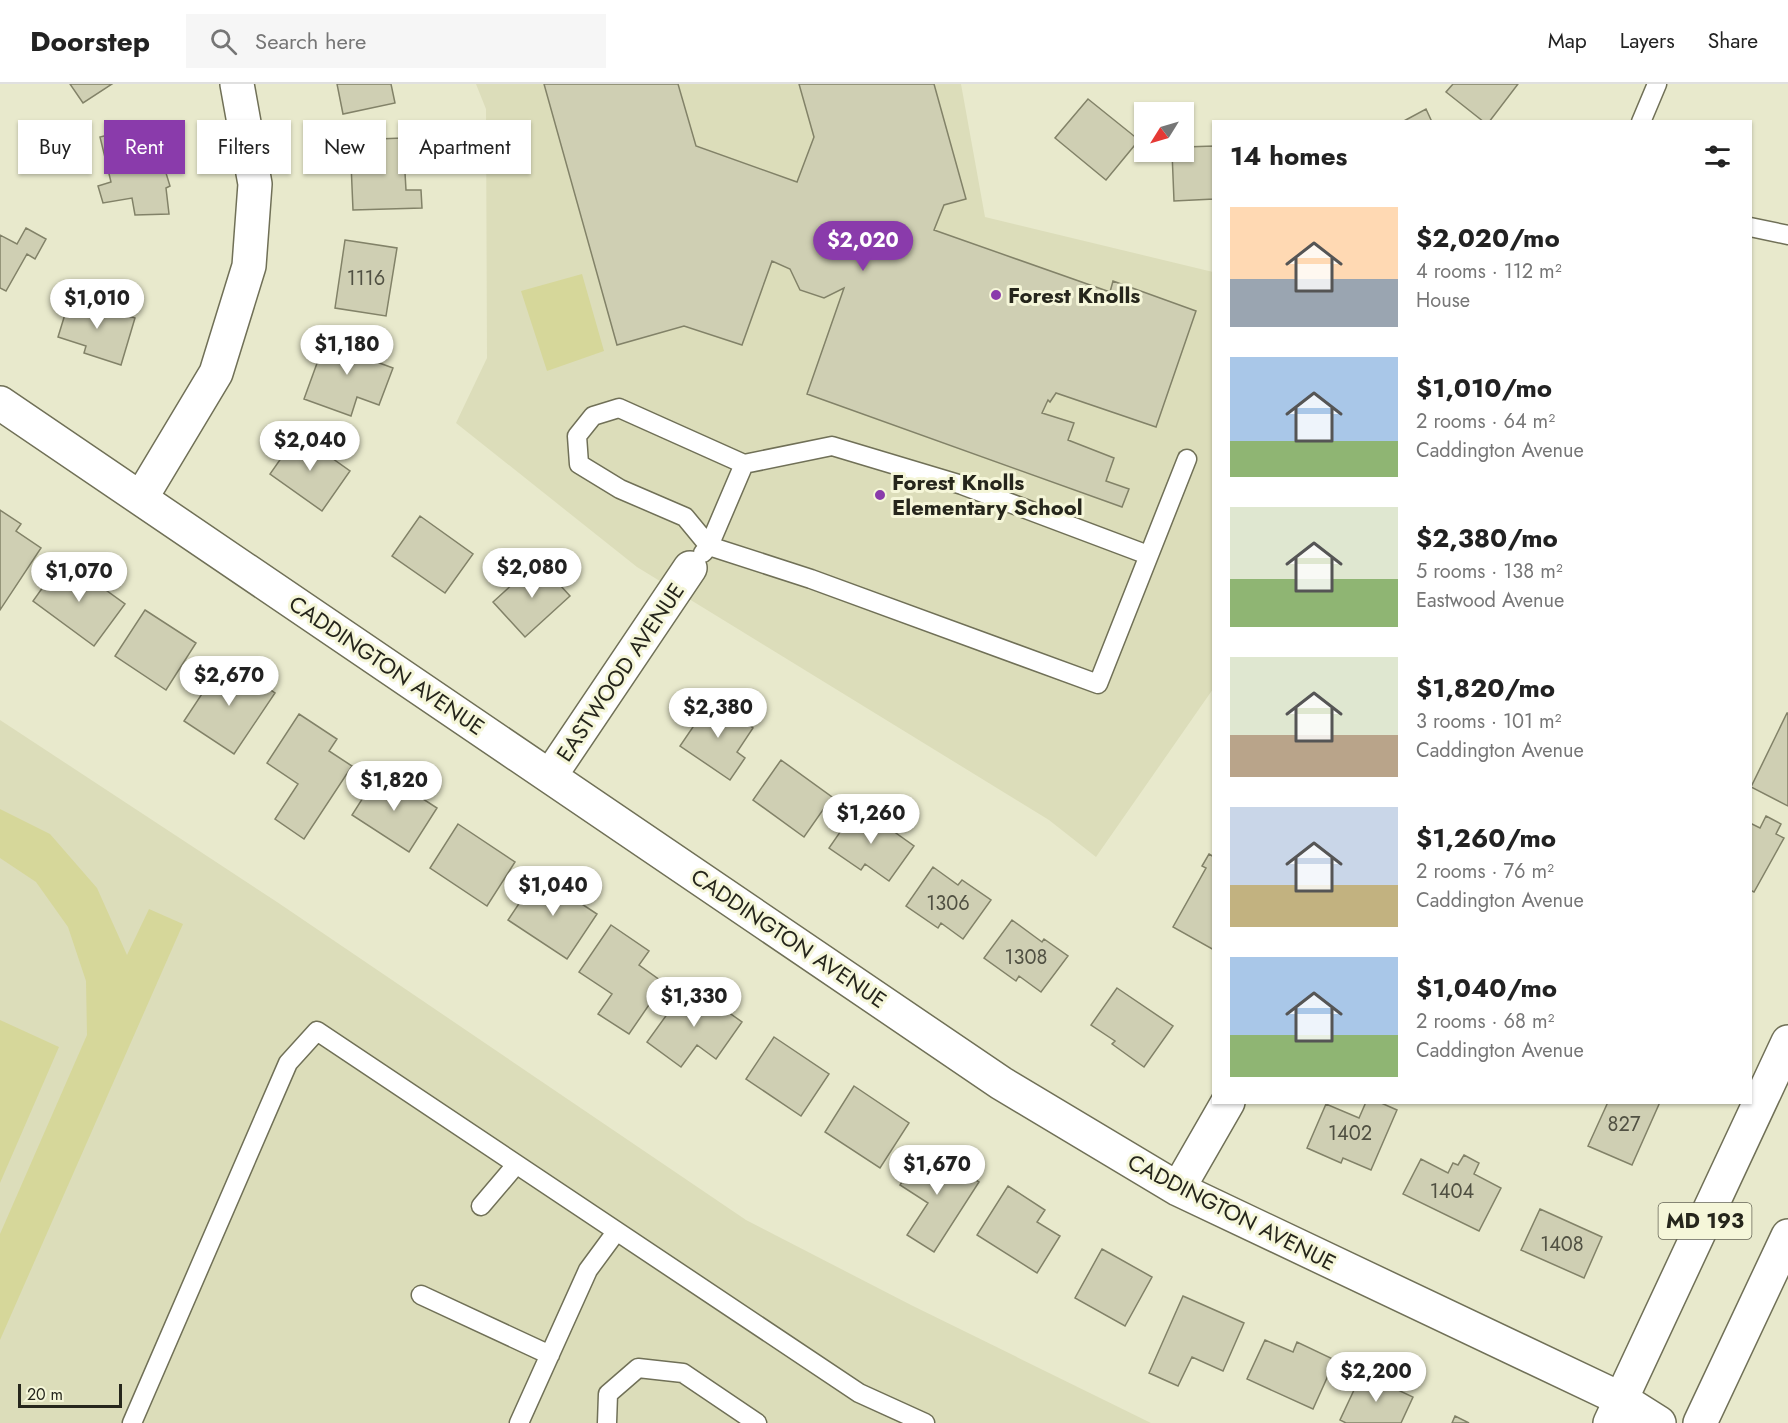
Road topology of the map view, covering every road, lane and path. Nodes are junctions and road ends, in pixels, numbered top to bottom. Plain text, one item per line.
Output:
1 (237, 84) edge
2 (1657, 84) edge
3 (1642, 120) edge
4 (1752, 227) edge
5 (1788, 235) edge
6 (0, 403) edge
7 (1187, 459) dead end
8 (744, 464) junction
9 (141, 498) junction
10 (1148, 555) junction
11 (700, 557) junction
12 (550, 776) junction
13 (1788, 1042) edge
14 (1227, 1104) edge
15 (515, 1166) junction
16 (1178, 1189) junction
17 (481, 1206) dead end
18 (616, 1232) junction
19 (1788, 1236) edge
20 (421, 1295) dead end
21 (550, 1355) junction
22 (1615, 1411) edge
23 (132, 1423) edge
24 (519, 1423) edge
25 (607, 1423) edge
26 (757, 1423) edge
27 (924, 1423) edge
28 (1659, 1423) edge
29 (1700, 1423) edge

1 - 9 street
2 - 3 lane
4 - 5 lane
6 - 9 street, CADDINGTON AVENUE
7 - 10 lane
8 - 10 lane
8 - 11 lane
8 - 11 lane
9 - 12 street, CADDINGTON AVENUE
10 - 11 lane
11 - 12 street, EASTWOOD AVENUE
12 - 16 street, CADDINGTON AVENUE
13 - 22 street, MD 193
14 - 16 street
15 - 17 lane
15 - 18 lane
15 - 23 lane
16 - 22 street, CADDINGTON AVENUE
18 - 21 lane
18 - 27 lane
19 - 29 street, MD 193
20 - 21 lane
21 - 24 lane
22 - 28 street, CADDINGTON AVENUE
25 - 26 lane

